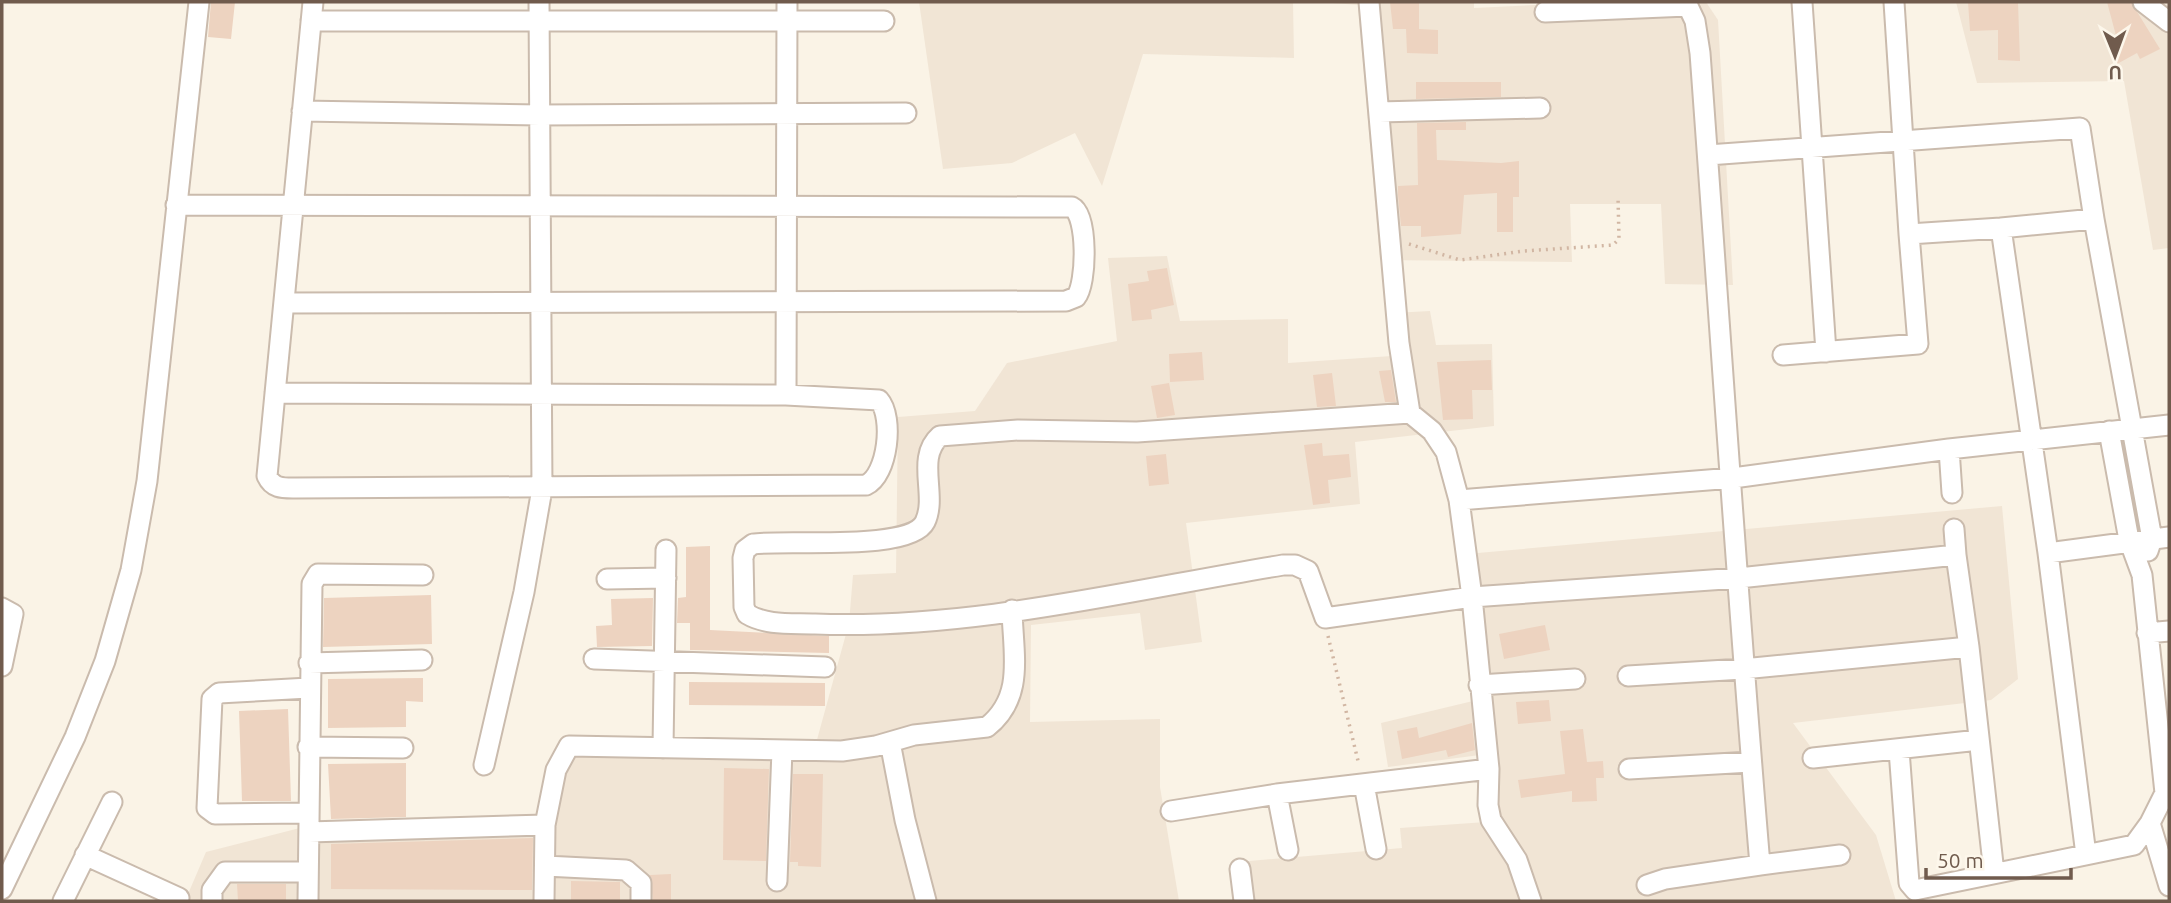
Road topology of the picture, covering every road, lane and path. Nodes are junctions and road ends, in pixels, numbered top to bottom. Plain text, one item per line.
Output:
1 (199, 2) edge
2 (539, 2) edge
3 (1369, 2) edge
4 (1802, 2) edge
5 (1894, 2) edge
6 (2143, 2) edge
7 (1687, 4) edge
8 (787, 10) edge
9 (312, 11) edge
10 (1545, 12) dead end
11 (884, 21) dead end
12 (539, 22) junction
13 (2169, 22) edge
14 (1541, 108) dead end
15 (302, 111) junction
16 (906, 113) dead end
17 (1379, 113) junction
18 (784, 114) junction
19 (540, 115) junction
20 (1904, 140) junction
21 (1810, 147) junction
22 (1707, 155) junction
23 (1618, 197) dead end
24 (177, 205) junction
25 (293, 205) junction
26 (541, 206) junction
27 (785, 206) junction
28 (2094, 219) junction
29 (2001, 228) junction
30 (1909, 234) junction
31 (1390, 241) junction
32 (786, 300) junction
33 (284, 303) junction
34 (541, 303) junction
35 (1826, 352) junction
36 (1783, 355) dead end
37 (275, 393) junction
38 (786, 394) junction
39 (542, 395) junction
40 (1410, 413) junction
41 (2169, 425) edge
42 (2132, 428) junction
43 (2109, 431) junction
44 (2034, 440) junction
45 (1949, 449) junction
46 (1732, 478) junction
47 (542, 489) junction
48 (1952, 493) dead end
49 (1459, 500) junction
50 (1954, 529) dead end
51 (2160, 538) edge
52 (2129, 540) junction
53 (666, 550) dead end
54 (2048, 553) junction
55 (1956, 555) junction
56 (423, 575) dead end
57 (2141, 575) junction
58 (666, 578) junction
59 (1740, 578) junction
60 (607, 579) dead end
61 (1472, 597) junction
62 (2, 608) edge
63 (1012, 610) junction
64 (1325, 618) junction
65 (2169, 631) edge
66 (2147, 633) junction
67 (1969, 647) junction
68 (594, 659) dead end
69 (422, 660) dead end
70 (309, 663) junction
71 (664, 663) junction
72 (2, 666) edge
73 (825, 667) dead end
74 (1743, 669) junction
75 (1628, 676) dead end
76 (1575, 680) dead end
77 (1479, 685) junction
78 (309, 688) junction
79 (2163, 721) edge
80 (1979, 740) junction
81 (890, 742) junction
82 (308, 747) junction
83 (402, 748) dead end
84 (663, 748) junction
85 (782, 750) junction
86 (1899, 750) junction
87 (1813, 758) dead end
88 (1751, 762) junction
89 (484, 765) dead end
90 (1489, 769) junction
91 (1629, 769) dead end
92 (1364, 784) junction
93 (2167, 793) edge
94 (1277, 794) junction
95 (111, 802) dead end
96 (1171, 811) dead end
97 (309, 822) junction
98 (2150, 823) junction
99 (545, 825) junction
100 (1376, 849) dead end
101 (1288, 850) dead end
102 (85, 855) junction
103 (1840, 855) dead end
104 (2086, 855) junction
105 (1760, 865) junction
106 (545, 866) junction
107 (1240, 869) dead end
108 (307, 872) junction
109 (1994, 873) junction
110 (777, 881) dead end
111 (1647, 885) dead end
112 (2169, 886) edge
113 (2, 889) edge
114 (179, 898) dead end
115 (63, 901) edge
116 (212, 901) edge
117 (308, 901) edge
118 (544, 901) edge
119 (641, 901) edge
120 (926, 901) edge
121 (1244, 901) edge
122 (1531, 901) edge

1 - 24 street
2 - 12 street
3 - 17 street
4 - 21 street
5 - 20 street
6 - 13 street
7 - 10 street
7 - 22 street
8 - 11 street
8 - 12 street
8 - 18 street
9 - 12 street
9 - 15 street
12 - 19 street
14 - 17 street
15 - 19 street
15 - 25 street
16 - 18 street
17 - 31 street
18 - 19 street
18 - 27 street
19 - 26 street
20 - 21 street
20 - 28 street
20 - 30 street
21 - 22 street
21 - 35 street
22 - 46 street
23 - 31 path
24 - 25 street
24 - 113 street
25 - 26 street
25 - 33 street
26 - 27 street
26 - 34 street
27 - 32 street
27 - 32 street
28 - 29 street
28 - 42 street
29 - 30 street
29 - 44 street
30 - 35 street
31 - 40 street
32 - 34 street
32 - 38 street
33 - 34 street
33 - 37 street
34 - 39 street
35 - 36 street
37 - 39 street
37 - 47 street
38 - 39 street
38 - 47 street
39 - 47 street
40 - 49 street
40 - 63 street
41 - 42 street
42 - 43 street
42 - 51 street
43 - 44 street
43 - 52 street
44 - 45 street
44 - 54 street
45 - 46 street
45 - 48 street
46 - 49 street
46 - 59 street
47 - 89 street
49 - 61 street
50 - 55 street
51 - 52 street
51 - 57 street
52 - 54 street
52 - 57 street
53 - 58 street
54 - 104 street
55 - 59 street
55 - 67 street
56 - 70 street
57 - 66 street
58 - 60 street
58 - 71 street
59 - 61 street
59 - 74 street
61 - 64 street
61 - 77 street
62 - 72 street
63 - 64 street
63 - 81 street
64 - 92 path
65 - 66 street
66 - 79 street
67 - 74 street
67 - 80 street
68 - 71 street
69 - 70 street
70 - 78 street
71 - 73 street
71 - 84 street
74 - 75 street
74 - 88 street
76 - 77 street
77 - 90 street
78 - 82 street
78 - 97 street
79 - 93 street
80 - 86 street
80 - 109 street
81 - 85 street
81 - 120 street
82 - 83 street
82 - 97 street
84 - 85 street
84 - 99 street
85 - 110 street
86 - 87 street
86 - 109 street
88 - 91 street
88 - 105 street
90 - 92 street
90 - 122 street
92 - 94 street
92 - 100 street
93 - 98 street
94 - 96 street
94 - 101 street
95 - 102 street
97 - 99 street
97 - 108 street
98 - 104 street
98 - 112 street
99 - 106 street
102 - 114 street
102 - 115 street
103 - 105 street
104 - 109 street
105 - 111 street
106 - 118 street
106 - 119 street
107 - 121 street
108 - 116 street
108 - 117 street

